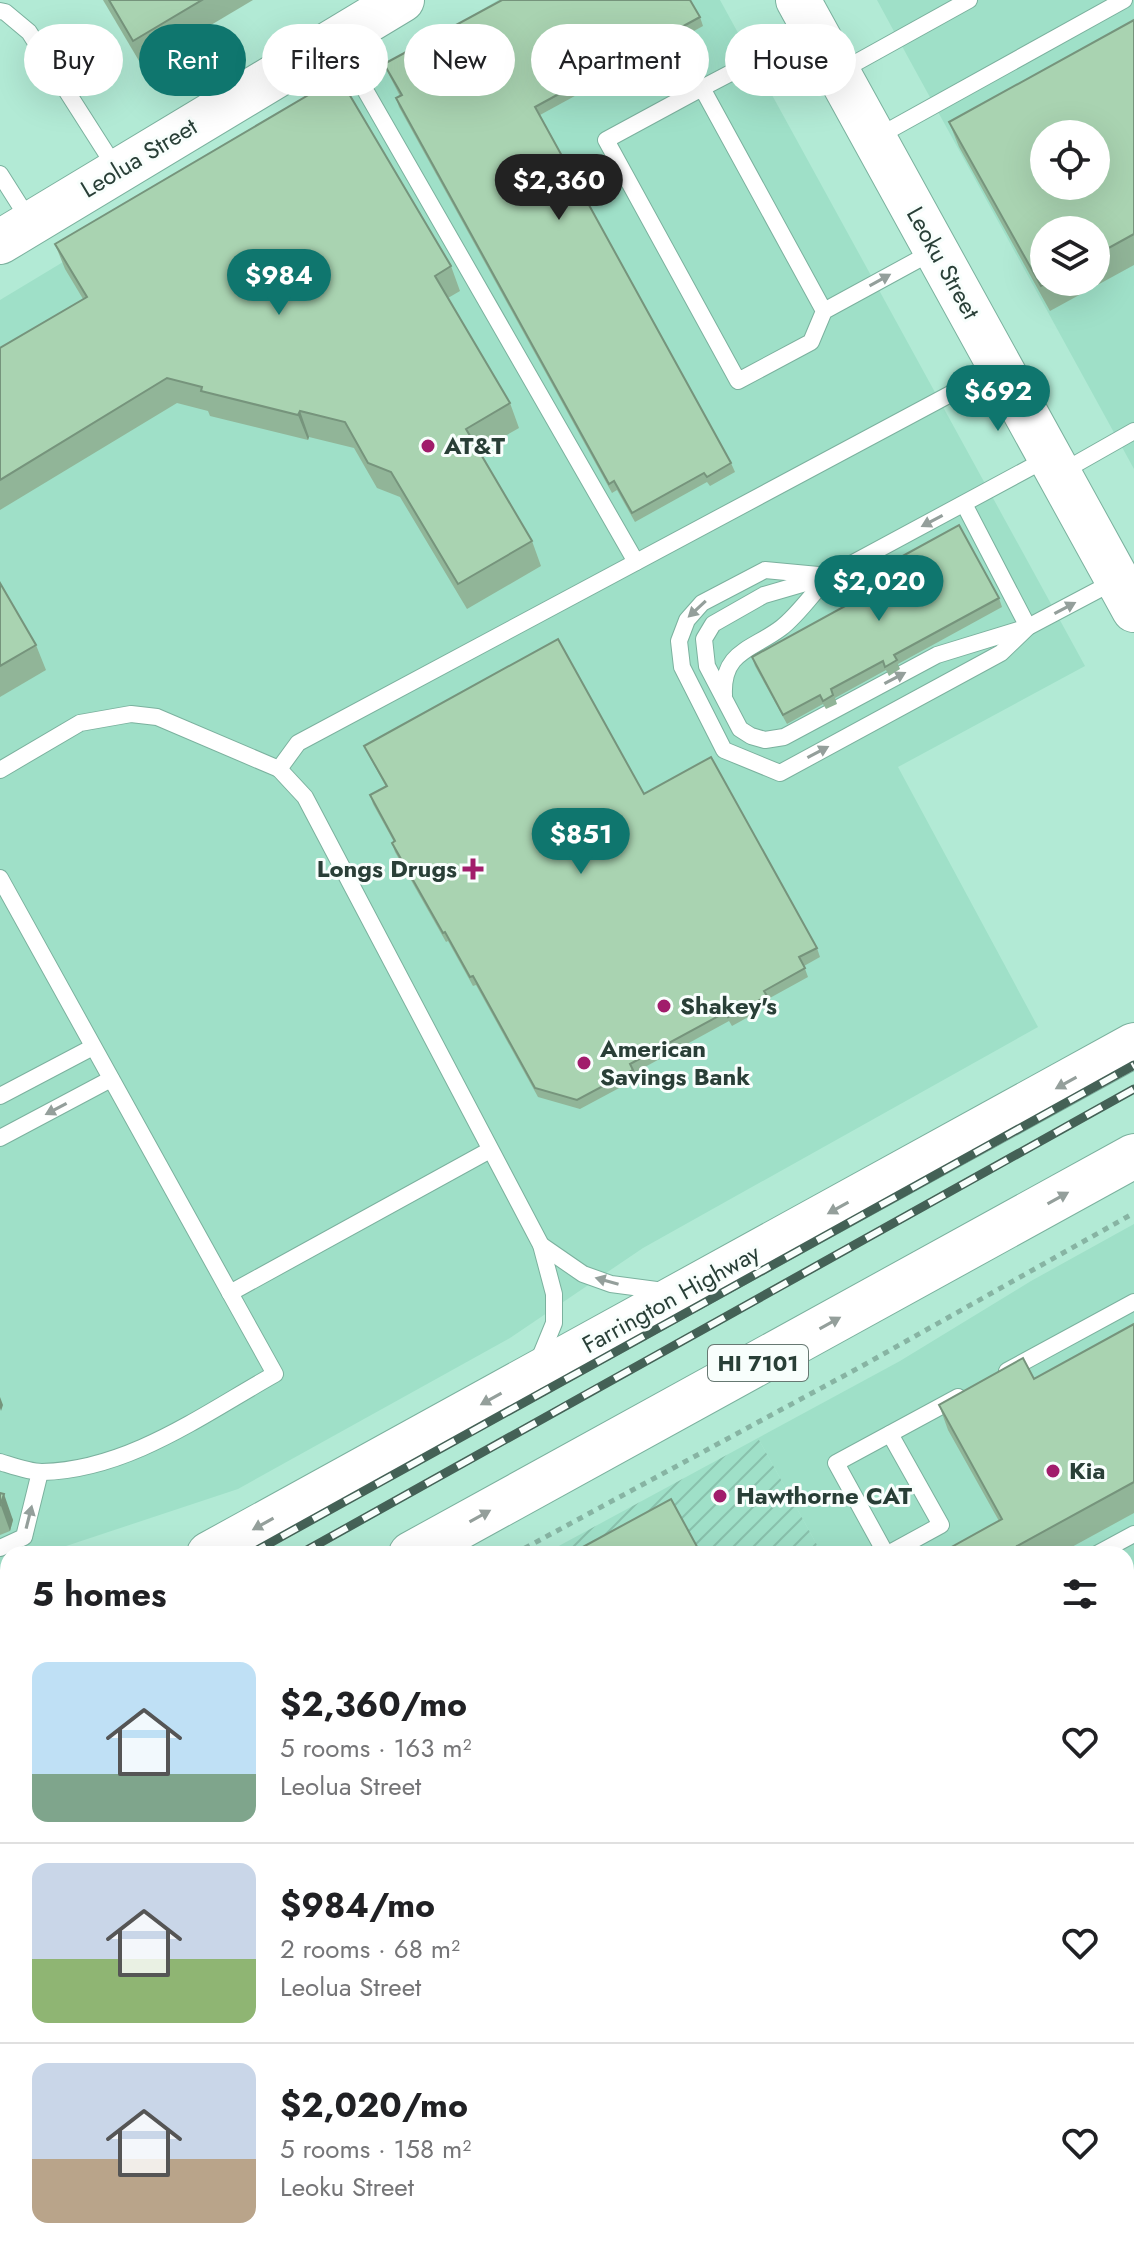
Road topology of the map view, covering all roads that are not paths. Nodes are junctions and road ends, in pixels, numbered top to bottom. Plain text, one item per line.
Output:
1 (402, 0) edge
2 (969, 0) edge
3 (1124, 0) edge
4 (0, 11) edge
5 (806, 15) edge
6 (362, 24) edge
7 (856, 62) edge
8 (709, 83) edge
9 (262, 84) edge
10 (368, 96) edge
11 (687, 96) edge
12 (706, 96) edge
13 (851, 96) edge
14 (875, 138) junction
15 (118, 171) junction
16 (0, 174) edge
17 (15, 233) edge
18 (935, 250) junction
19 (824, 311) junction
20 (1000, 368) junction
21 (1134, 431) edge
22 (1054, 465) junction
23 (964, 504) junction
24 (636, 562) junction
25 (829, 576) junction
26 (1129, 601) edge
27 (1028, 627) junction
28 (724, 698) junction
29 (279, 769) junction
30 (0, 770) edge
31 (0, 878) edge
32 (1134, 1045) edge
33 (93, 1047) junction
34 (111, 1079) junction
35 (0, 1096) edge
36 (0, 1138) edge
37 (490, 1150) junction
38 (1134, 1156) edge
39 (541, 1245) junction
40 (230, 1293) junction
41 (682, 1294) junction
42 (1134, 1302) edge
43 (999, 1375) edge
44 (533, 1376) junction
45 (972, 1390) edge
46 (890, 1434) junction
47 (0, 1462) edge
48 (40, 1472) junction
49 (1134, 1534) edge
50 (4, 1546) edge
51 (224, 1546) edge
52 (426, 1546) edge
53 (883, 1546) edge
54 (902, 1546) edge
55 (1112, 1546) edge

1 - 6 main road, Leolua Street
2 - 7 lane
3 - 14 lane
4 - 15 lane
5 - 8 lane
9 - 15 main road, Leolua Street
10 - 24 lane
11 - 19 lane
12 - 19 lane
13 - 14 main road, Leoku Street
14 - 18 main road, Leoku Street
15 - 17 main road, Leolua Street
16 - 17 lane
19 -> 18 lane
18 - 20 main road, Leoku Street
20 - 22 main road, Leoku Street
20 - 24 lane
21 - 22 lane
22 - 23 lane
22 - 26 main road, Leoku Street
23 -> 25 lane
23 - 27 lane
24 - 29 lane
25 -> 27 lane
25 - 28 lane
25 - 28 lane
27 -> 26 lane
28 -> 27 lane
29 - 30 lane
29 - 37 lane
31 - 33 lane
32 -> 41 main road, Farrington Highway
33 - 34 lane
33 - 35 lane
34 -> 36 lane
34 - 40 lane
37 - 39 lane
37 - 40 lane
52 -> 38 main road, HI 7101
41 -> 39 lane
39 - 44 lane
40 - 48 lane
41 - 44 main road, Farrington Highway
42 - 43 lane
44 -> 51 main road, Farrington Highway
45 - 46 lane
46 - 53 lane
46 - 54 lane
47 - 48 lane
50 -> 48 lane
49 - 55 lane

